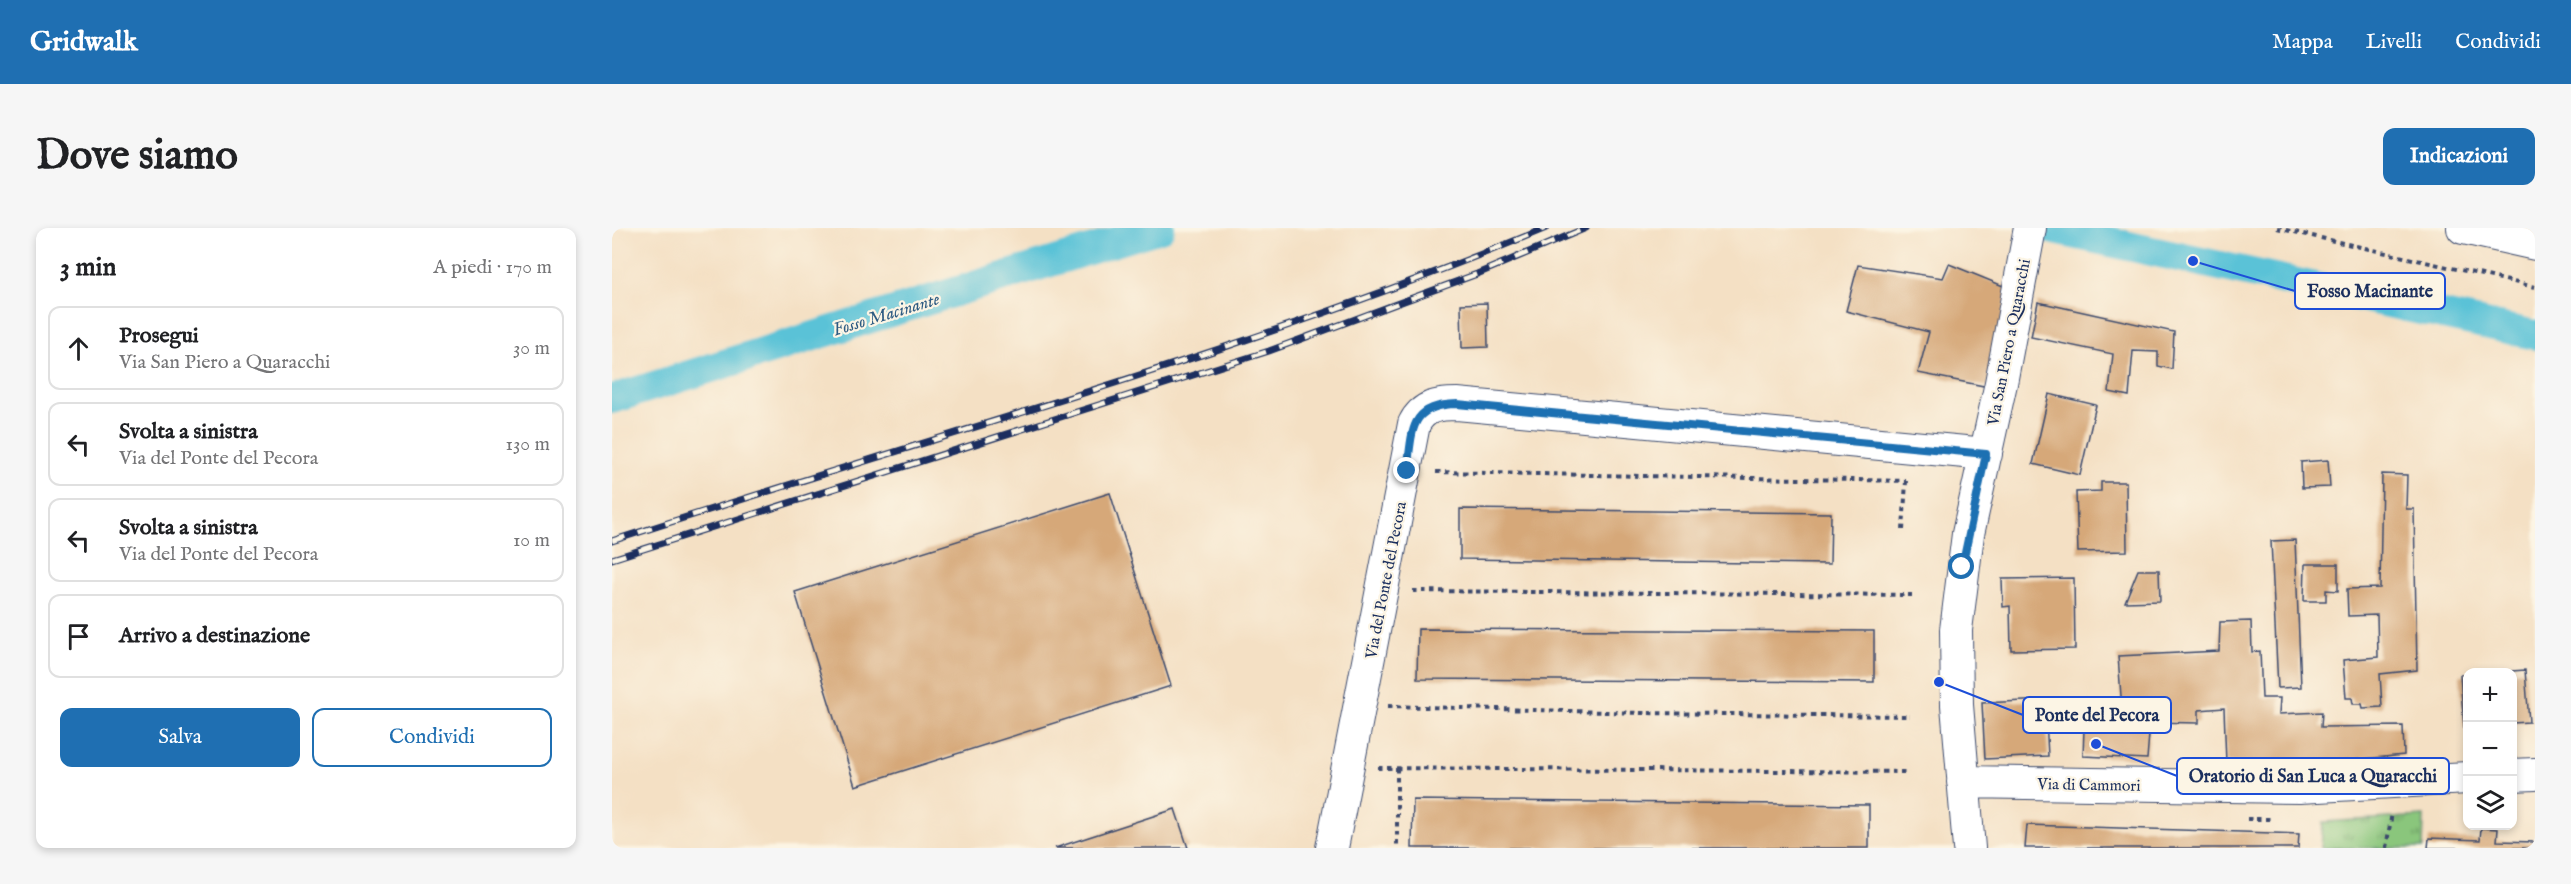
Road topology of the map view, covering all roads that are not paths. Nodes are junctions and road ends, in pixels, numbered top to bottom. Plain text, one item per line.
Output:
1 (2030, 228) edge
2 (2463, 228) edge
3 (2535, 244) edge
4 (1986, 454) junction
5 (2535, 774) edge
6 (2517, 775) edge
7 (2463, 777) edge
8 (1963, 782) junction
9 (1332, 848) edge
10 (1968, 848) edge

1 - 4 street, Via San Piero a Quaracchi
2 - 3 street
4 - 8 street, Via San Piero a Quaracchi
4 - 9 street, Via del Ponte del Pecora
5 - 6 street
7 - 8 street, Via di Cammori
8 - 10 street, Via San Piero a Quaracchi

